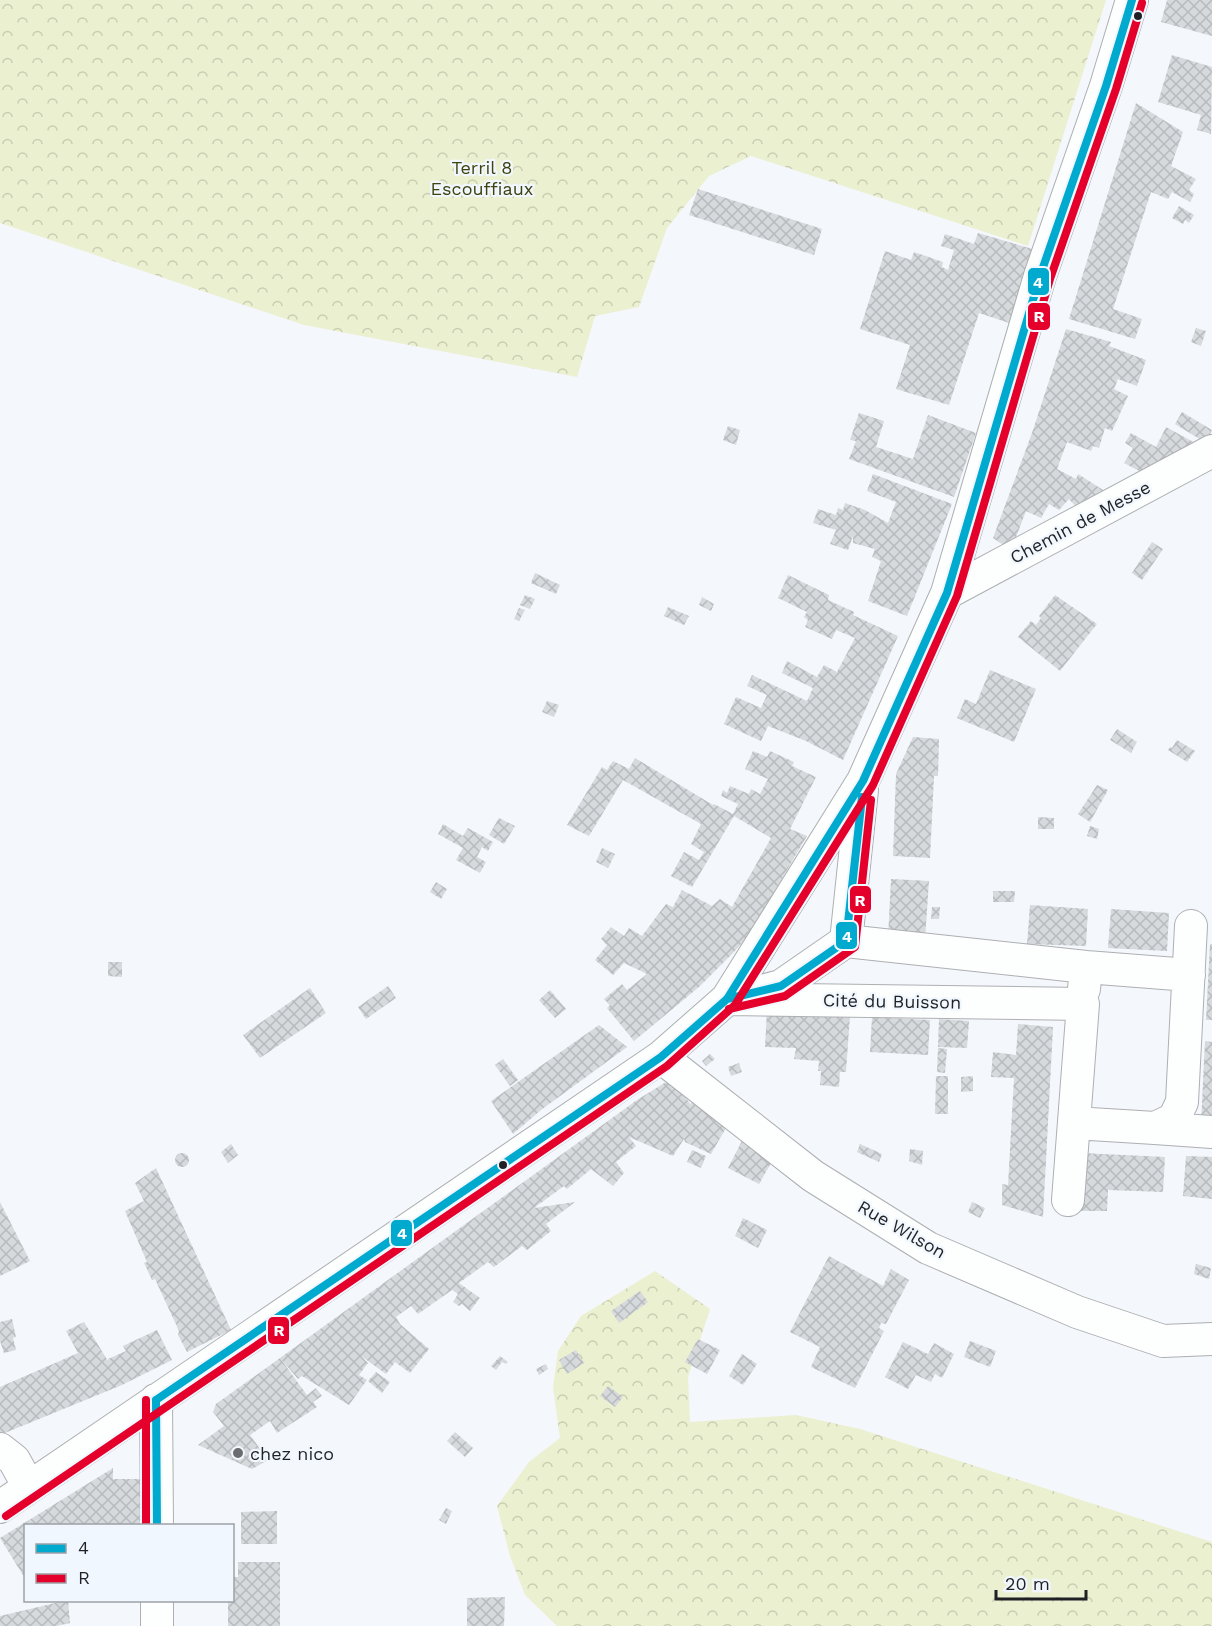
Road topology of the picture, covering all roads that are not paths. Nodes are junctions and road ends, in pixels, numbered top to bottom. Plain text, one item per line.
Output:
1 (1132, 0) edge
2 (1212, 451) edge
3 (948, 593) junction
4 (863, 782) junction
5 (1191, 926) dead end
6 (846, 941) junction
7 (1086, 967) junction
8 (1189, 975) junction
9 (727, 999) junction
10 (1083, 1004) junction
11 (661, 1057) junction
12 (1074, 1124) junction
13 (1155, 1128) junction
14 (1212, 1132) edge
15 (1068, 1200) dead end
16 (1212, 1339) edge
17 (156, 1400) junction
18 (0, 1449) edge
19 (29, 1487) junction
20 (0, 1507) edge
21 (157, 1524) edge
22 (157, 1602) edge
23 (157, 1626) edge

1 - 3 street
2 - 3 street, Chemin de Messe
3 - 4 street
4 - 6 street
4 - 9 street
5 - 8 street
6 - 7 street
6 - 9 street, Cité du Buisson
7 - 8 street
7 - 10 street
8 - 13 street
9 - 10 street, Cité du Buisson
9 - 11 street
10 - 12 street
11 - 16 street, Rue Wilson
11 - 17 street
12 - 13 street
12 - 15 street
13 - 14 street
17 - 19 street
17 - 21 street
18 - 19 street
19 - 20 street
22 - 23 street

